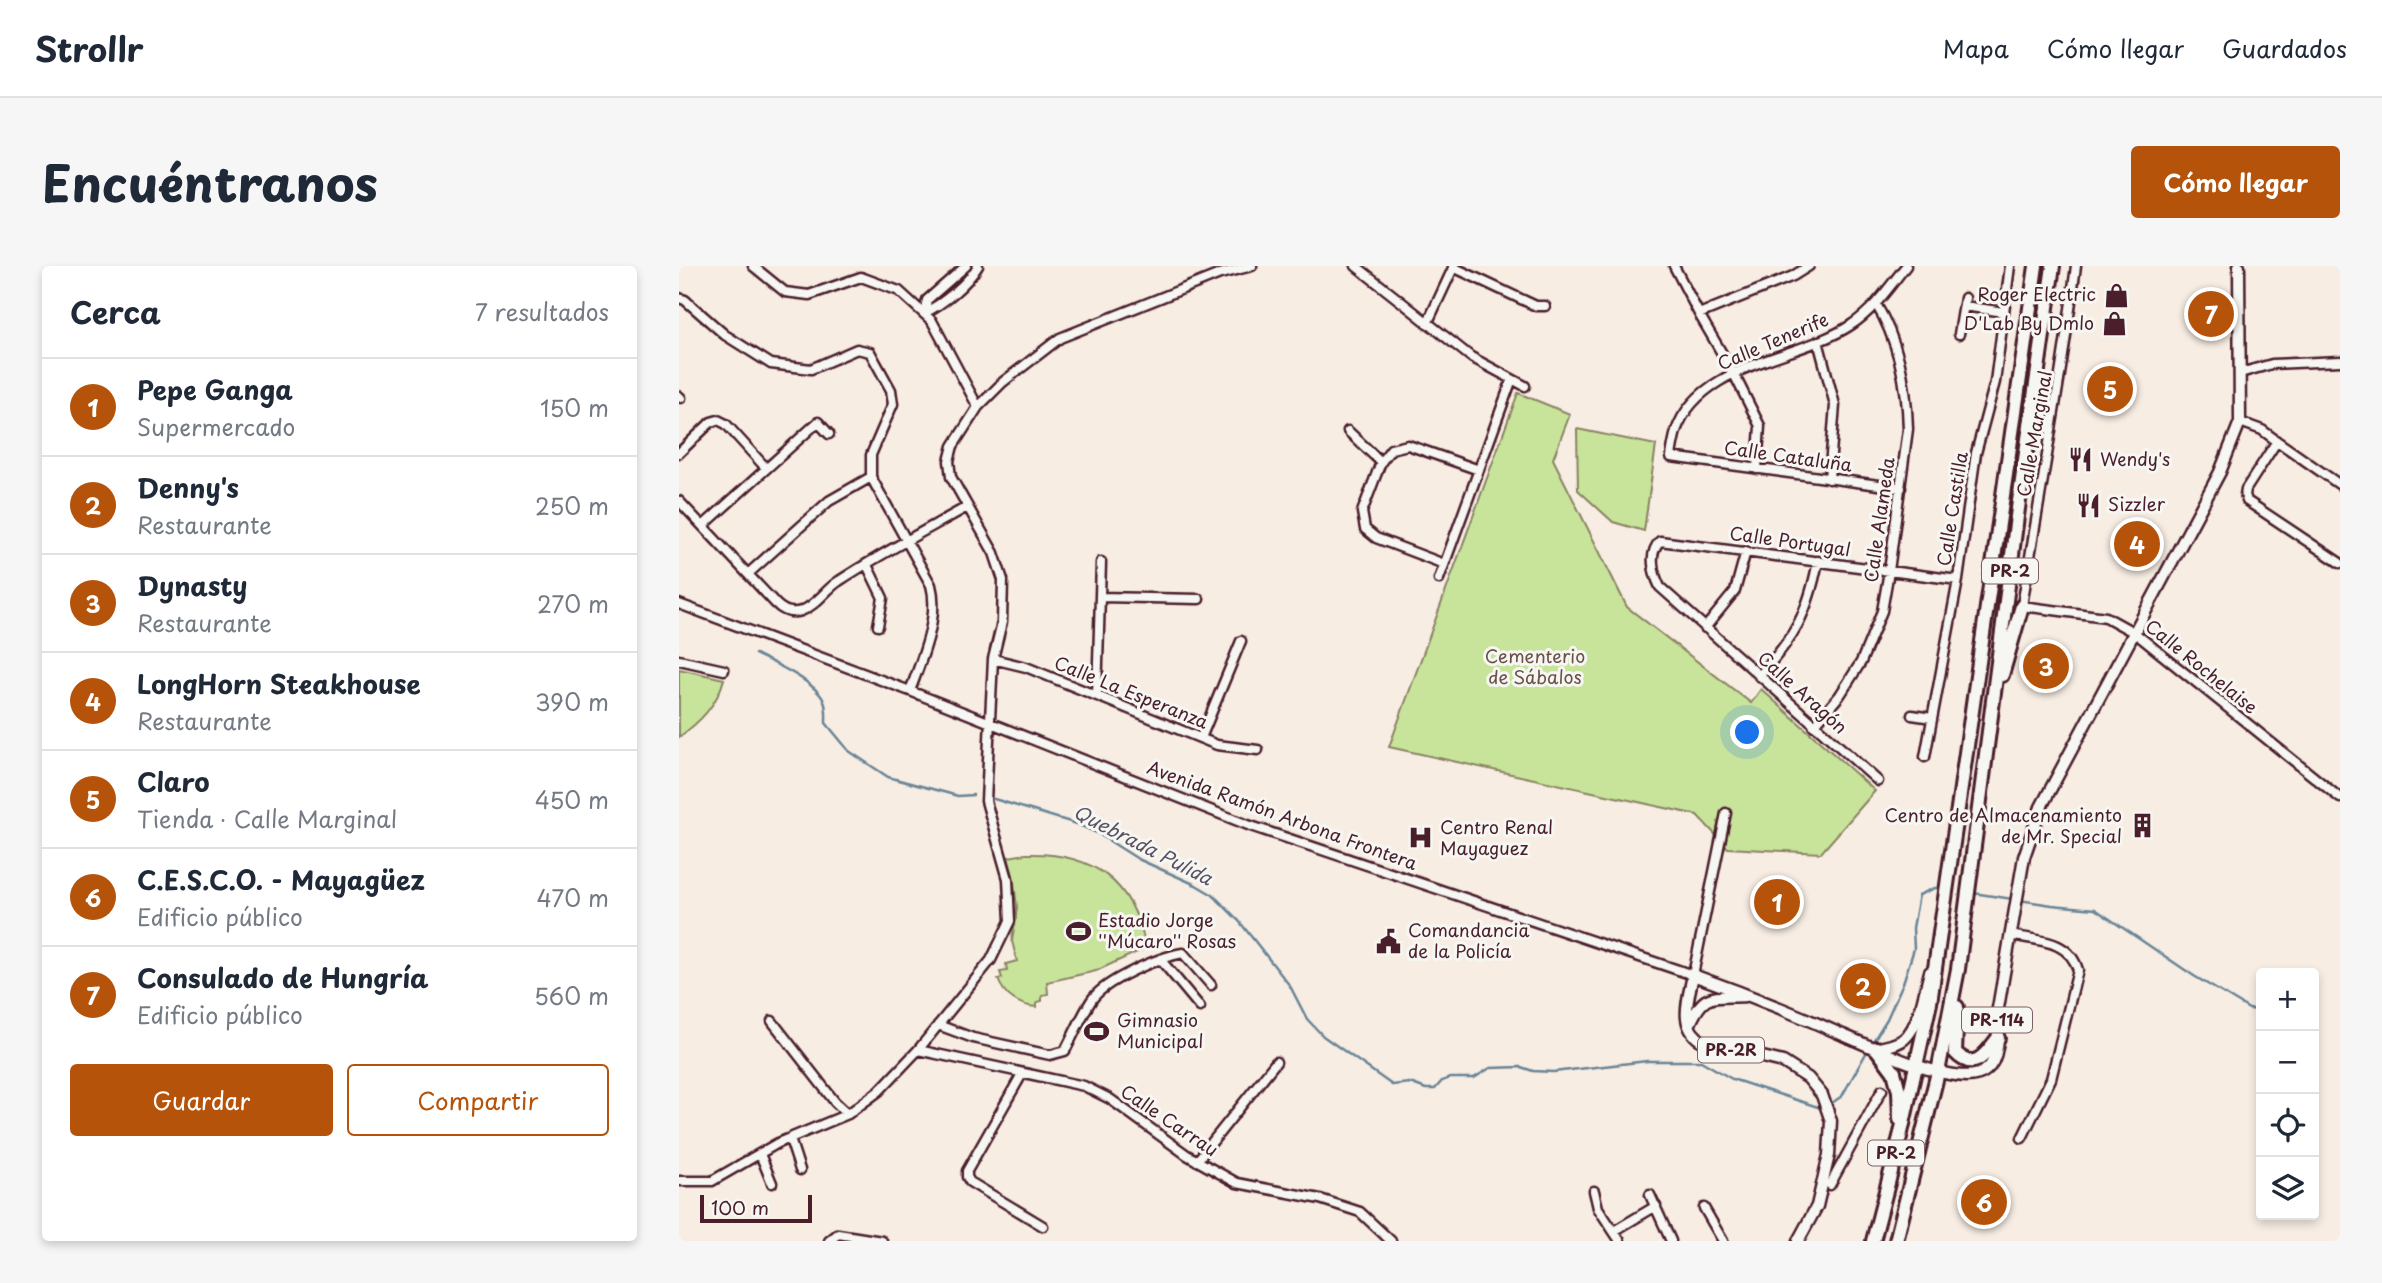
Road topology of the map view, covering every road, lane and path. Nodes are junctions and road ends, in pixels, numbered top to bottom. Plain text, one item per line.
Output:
1 (753, 266) edge
2 (966, 266) edge
3 (977, 266) edge
4 (1252, 266) edge
5 (1356, 266) edge
6 (1453, 266) edge
7 (1674, 266) edge
8 (1809, 266) edge
9 (1906, 266) edge
10 (2010, 266) edge
11 (2036, 266) edge
12 (2053, 266) edge
13 (2076, 266) edge
14 (2239, 266) edge
15 (679, 298) edge
16 (1876, 304) junction
17 (1545, 306) dead end
18 (2004, 312) junction
19 (924, 313) junction
20 (1699, 314) junction
21 (1427, 324) junction
22 (1959, 334) dead end
23 (1818, 341) junction
24 (2340, 361) edge
25 (2240, 373) junction
26 (1734, 374) junction
27 (1512, 379) junction
28 (1525, 386) dead end
29 (978, 408) junction
30 (2240, 422) junction
31 (1348, 431) dead end
32 (829, 434) dead end
33 (2277, 440) junction
34 (679, 453) edge
35 (1671, 457) joint
36 (1381, 462) junction
37 (766, 468) junction
38 (1757, 469) junction
39 (1479, 470) junction
40 (871, 477) junction
41 (1829, 479) junction
42 (2340, 485) edge
43 (1901, 488) junction
44 (679, 502) edge
45 (967, 507) junction
46 (704, 526) junction
47 (907, 540) junction
48 (1660, 541) joint
49 (1746, 551) junction
50 (1818, 561) junction
51 (1101, 562) dead end
52 (2340, 563) edge
53 (1444, 564) junction
54 (867, 565) junction
55 (1889, 571) junction
56 (749, 573) junction
57 (1439, 579) dead end
58 (1958, 580) junction
59 (1100, 597) junction
60 (1199, 599) dead end
61 (679, 604) edge
62 (2022, 606) junction
63 (878, 626) dead end
64 (1705, 628) junction
65 (2135, 632) junction
66 (1241, 641) dead end
67 (993, 659) junction
68 (679, 660) edge
69 (724, 670) dead end
70 (1759, 676) junction
71 (910, 691) junction
72 (1097, 696) junction
73 (1912, 715) dead end
74 (1990, 715) junction
75 (1932, 718) junction
76 (990, 723) junction
77 (1814, 726) junction
78 (1201, 738) junction
79 (1258, 750) dead end
80 (1925, 757) dead end
81 (1878, 781) dead end
82 (2340, 798) edge
83 (1725, 813) dead end
84 (2010, 936) junction
85 (1936, 948) junction
86 (1160, 959) junction
87 (1958, 969) junction
88 (1693, 975) junction
89 (1211, 985) dead end
90 (1752, 996) junction
91 (1201, 1007) dead end
92 (772, 1021) dead end
93 (938, 1025) junction
94 (1688, 1026) junction
95 (1998, 1038) junction
96 (1876, 1048) junction
97 (918, 1050) junction
98 (1276, 1062) dead end
99 (1917, 1065) junction
100 (1938, 1072) junction
101 (1022, 1074) junction
102 (1882, 1090) dead end
103 (848, 1114) junction
104 (1902, 1133) junction
105 (2022, 1138) dead end
106 (790, 1139) junction
107 (760, 1154) junction
108 (1829, 1155) junction
109 (1197, 1161) junction
110 (1843, 1161) junction
111 (800, 1170) dead end
112 (772, 1183) dead end
113 (680, 1184) edge
114 (1830, 1185) dead end
115 (1594, 1191) dead end
116 (1650, 1195) dead end
117 (1656, 1206) junction
118 (1704, 1208) dead end
119 (1043, 1226) dead end
120 (1613, 1231) junction
121 (829, 1241) edge
122 (882, 1241) edge
123 (1391, 1241) edge
124 (1620, 1241) edge
125 (1671, 1241) edge
126 (1723, 1241) edge
127 (1798, 1241) edge
128 (1873, 1241) edge
129 (1896, 1241) edge

1 - 19 street
2 - 19 street
3 - 19 street
4 - 29 street
5 - 21 street
6 - 17 street
6 - 21 street
7 - 20 street
8 - 20 street
9 - 16 street, Calle Tenerife
10 - 18 street, Calle Castilla
11 - 85 highway, PR-2
12 - 74 highway, PR-2
13 - 62 street, Calle Marginal
14 - 25 main road, PR-114
15 - 40 street
16 - 23 street, Calle Tenerife
16 - 43 street, Calle Alameda
18 - 22 street
18 - 58 street, Calle Castilla
19 - 29 street
20 - 26 street
21 - 27 street
23 - 26 street, Calle Tenerife
23 - 41 street
24 - 25 street
25 - 30 main road, PR-114
26 - 35 street, Calle Tenerife
26 - 38 street
27 - 28 street
27 - 39 street
29 - 45 street
30 - 33 street
30 - 65 main road, PR-114
31 - 36 street
32 - 37 street
33 - 42 street
33 - 52 street
34 - 37 street
35 - 38 street, Calle Cataluña
36 - 39 street
36 - 53 street
37 - 46 street
38 - 41 street, Calle Cataluña
39 - 53 street
40 - 47 street
40 - 56 street
41 - 43 street, Calle Cataluña
43 - 55 street, Calle Alameda
44 - 46 street
45 - 47 street
45 - 67 street
46 - 56 street
47 - 54 street
47 - 71 street
48 - 49 street, Calle Portugal
48 - 64 street, Calle Aragón
49 - 50 street, Calle Portugal
49 - 64 street
50 - 55 street, Calle Portugal
50 - 70 street
51 - 59 street
53 - 57 street
54 - 56 street
54 - 63 street
55 - 58 street, Calle Portugal
55 - 77 street, Calle Alameda
58 - 75 street, Calle Castilla
59 - 60 street
59 - 72 street
61 - 71 street, Avenida Ramón Arbona Frontera
62 - 65 street, Calle Rochelaise
62 - 74 highway
64 - 70 street, Calle Aragón
65 - 82 street, Calle Rochelaise
65 - 84 main road, PR-114
66 - 78 street
67 - 72 street, Calle La Esperanza
67 - 76 street
68 - 69 street
70 - 77 street, Calle Aragón
71 - 76 street, Avenida Ramón Arbona Frontera
72 - 78 street, Calle La Esperanza
73 - 75 street
74 - 87 highway, PR-2
75 - 80 street, Calle Castilla
76 - 88 street, Avenida Ramón Arbona Frontera
76 - 93 street
77 - 81 street, Calle Aragón
78 - 79 street, Calle La Esperanza
83 - 88 street
84 - 95 main road, PR-114
84 - 105 street
85 - 96 main road
85 - 99 highway, PR-2
86 - 89 street
86 - 91 street
86 - 93 street
87 - 95 highway
87 - 100 highway, PR-2
88 - 90 main road, Avenida Ramón Arbona Frontera
88 - 94 main road, PR-2R
90 - 94 main road
90 - 96 main road, Avenida Ramón Arbona Frontera
92 - 103 street
93 - 97 street
94 - 108 main road, PR-2R
95 - 100 main road, PR-114
96 - 99 main road, Avenida Ramón Arbona Frontera
96 - 104 highway
97 - 101 street, Calle Carrau
97 - 103 street
98 - 109 street
99 - 100 main road, PR-114
99 - 104 highway, PR-2
100 - 129 highway, PR-2
101 - 109 street, Calle Carrau
101 - 119 street
102 - 110 street
103 - 106 street
104 - 128 highway, PR-2
106 - 107 street
106 - 111 street
107 - 112 street
107 - 113 street
108 - 110 street
108 - 127 main road, PR-2R
109 - 123 street, Calle Carrau
110 - 114 street
115 - 120 street
116 - 117 street
117 - 120 street
117 - 125 street
118 - 126 street
120 - 124 street
121 - 122 street

